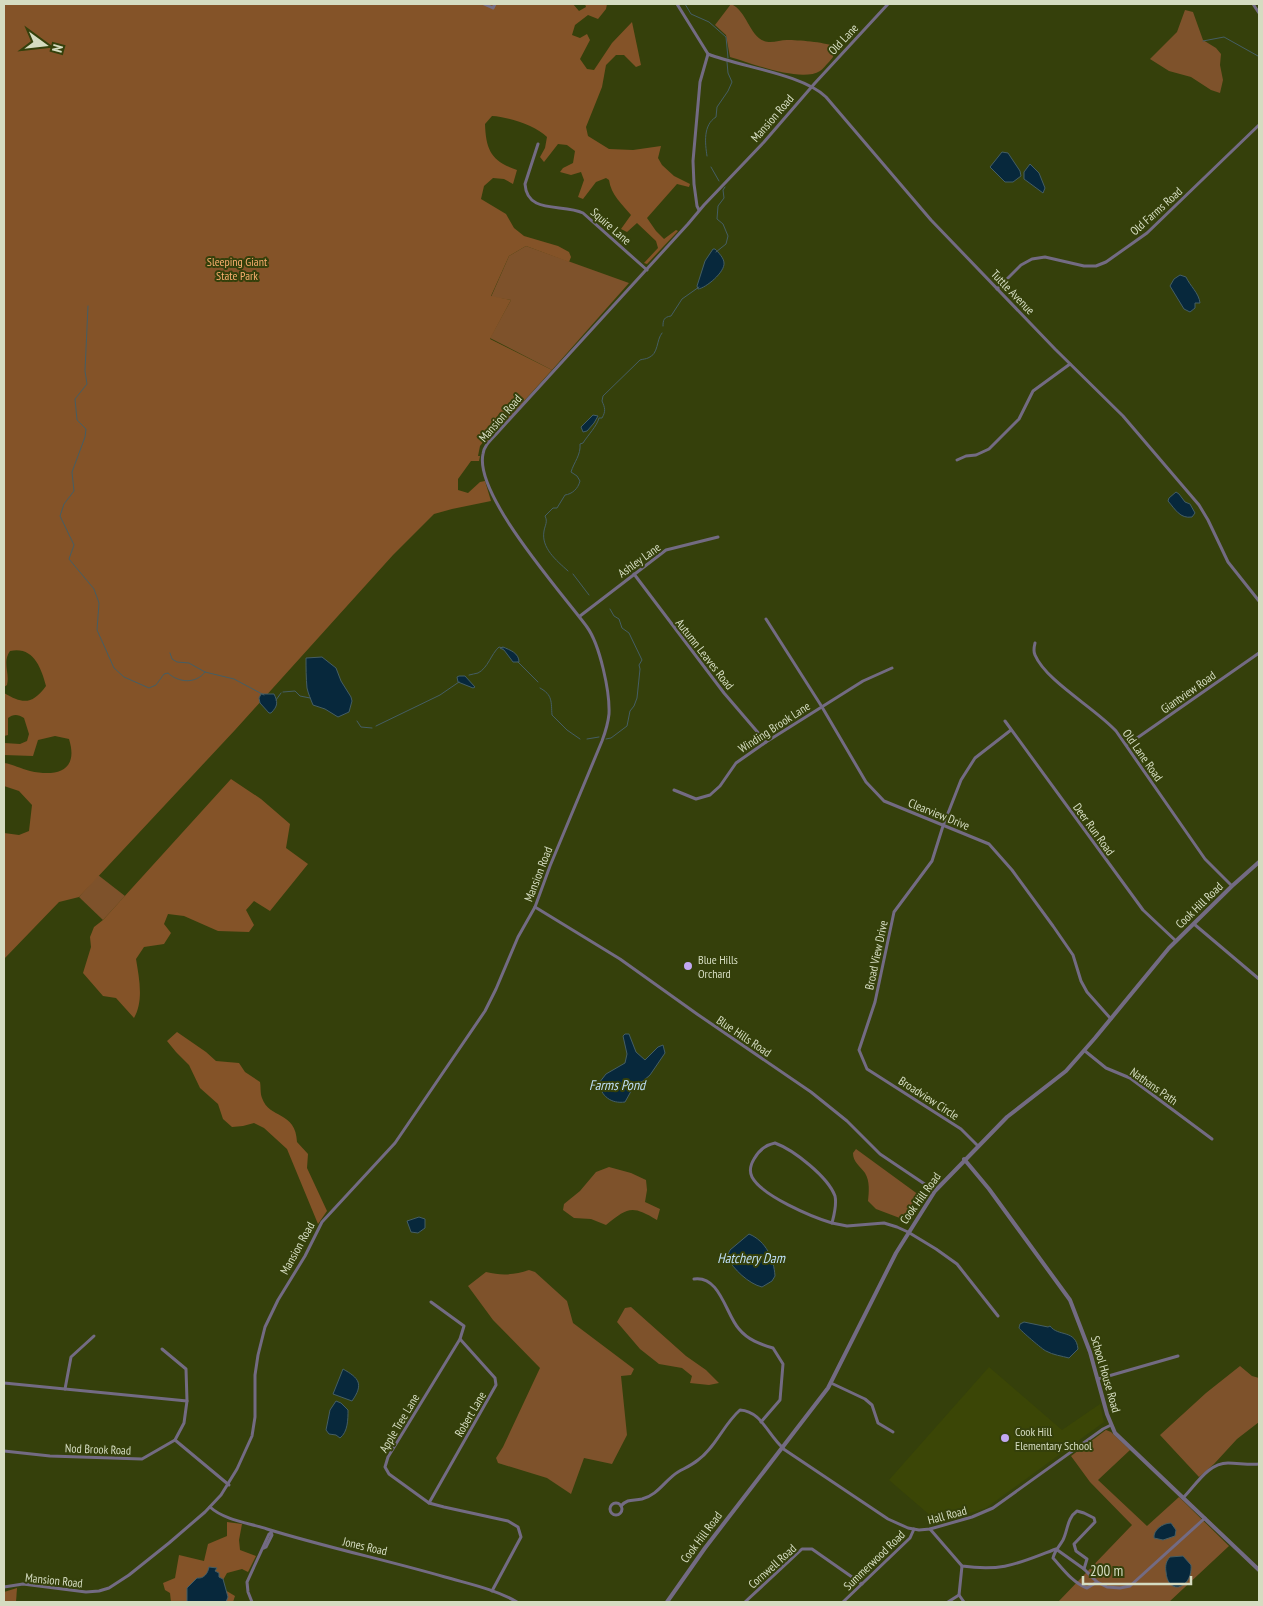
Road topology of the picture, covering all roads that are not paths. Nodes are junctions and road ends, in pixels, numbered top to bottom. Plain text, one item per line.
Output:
1 (484, 4) edge
2 (495, 4) edge
3 (677, 4) edge
4 (888, 4) edge
5 (1253, 4) edge
6 (1259, 13) edge
7 (708, 54) junction
8 (811, 87) junction
9 (1259, 125) edge
10 (538, 144) dead end
11 (700, 210) junction
12 (646, 270) junction
13 (997, 289) junction
14 (1070, 364) junction
15 (957, 460) dead end
16 (718, 537) dead end
17 (634, 574) junction
18 (1259, 601) edge
19 (580, 616) junction
20 (766, 619) dead end
21 (1035, 643) dead end
22 (1259, 653) edge
23 (892, 668) dead end
24 (822, 707) junction
25 (1005, 721) dead end
26 (1011, 730) junction
27 (766, 742) junction
28 (1127, 745) junction
29 (674, 790) dead end
30 (943, 826) junction
31 (1259, 862) edge
32 (1232, 886) junction
33 (535, 907) junction
34 (1194, 924) junction
35 (1176, 941) junction
36 (1259, 979) edge
37 (1111, 1020) junction
38 (1085, 1050) junction
39 (867, 1069) joint
40 (1212, 1139) dead end
41 (978, 1146) junction
42 (964, 1160) junction
43 (935, 1191) junction
44 (832, 1223) junction
45 (908, 1232) junction
46 (694, 1278) dead end
47 (431, 1302) dead end
48 (998, 1316) dead end
49 (94, 1336) dead end
50 (460, 1339) junction
51 (162, 1349) dead end
52 (1178, 1356) dead end
53 (1098, 1379) junction
54 (4, 1383) edge
55 (830, 1383) junction
56 (65, 1389) junction
57 (187, 1401) junction
58 (761, 1422) junction
59 (1111, 1425) junction
60 (893, 1432) dead end
61 (175, 1440) junction
62 (782, 1448) junction
63 (4, 1451) edge
64 (1259, 1464) edge
65 (229, 1485) junction
66 (1183, 1498) junction
67 (430, 1503) junction
68 (621, 1506) dead end
69 (210, 1507) junction
70 (1204, 1518) junction
71 (914, 1529) junction
72 (930, 1529) junction
73 (271, 1532) junction
74 (1056, 1549) junction
75 (962, 1566) junction
76 (1084, 1569) junction
77 (1259, 1570) edge
78 (1097, 1582) junction
79 (862, 1584) junction
80 (4, 1587) edge
81 (492, 1591) junction
82 (959, 1595) junction
83 (252, 1602) edge
84 (517, 1602) edge
85 (667, 1602) edge
86 (745, 1602) edge
87 (843, 1602) edge
88 (948, 1602) edge
89 (964, 1602) edge

1 - 2 street
3 - 7 street
4 - 8 street, Old Lane
5 - 6 street
7 - 8 street, Tuttle Avenue
7 - 11 street
8 - 11 street, Mansion Road
8 - 13 street, Tuttle Avenue
9 - 13 street, Old Farms Road
10 - 12 street, Squire Lane
11 - 12 street, Mansion Road
12 - 19 street, Mansion Road
13 - 14 street, Tuttle Avenue
14 - 15 street
14 - 18 street, Tuttle Avenue
16 - 17 street, Ashley Lane
17 - 19 street, Ashley Lane
17 - 27 street, Autumn Leaves Road
19 - 33 street, Mansion Road
20 - 24 street, Clearview Drive
21 - 28 street, Old Lane Road
22 - 28 street, Giantview Road
23 - 24 street, Winding Brook Lane
24 - 27 street, Winding Brook Lane
24 - 30 street, Clearview Drive
25 - 26 street, Deer Run Road
26 - 30 street, Broad View Drive
26 - 35 street, Deer Run Road
27 - 29 street, Winding Brook Lane
28 - 32 street, Old Lane Road
30 - 37 street, Clearview Drive
30 - 39 street, Broad View Drive
31 - 32 street, Cook Hill Road
32 - 34 street, Cook Hill Road
33 - 43 street, Blue Hills Road
33 - 65 street, Mansion Road
34 - 35 street, Cook Hill Road
34 - 36 street
35 - 37 street, Cook Hill Road
37 - 38 street, Cook Hill Road
38 - 40 street, Nathans Path
38 - 41 street, Cook Hill Road
39 - 41 street, Broadview Circle
41 - 42 street, Cook Hill Road
42 - 43 street, Cook Hill Road
42 - 53 street, School House Road
43 - 45 street, Cook Hill Road
44 - 44 street
44 - 45 street
45 - 48 street
45 - 55 street, Cook Hill Road
46 - 58 street
47 - 50 street, Apple Tree Lane
49 - 56 street
50 - 67 street, Robert Lane
50 - 67 street, Apple Tree Lane
51 - 57 street
52 - 53 street
53 - 59 street, School House Road
54 - 56 street
55 - 60 street
55 - 62 street, Cook Hill Road
56 - 57 street
57 - 61 street
58 - 62 street, Hall Road
58 - 68 street
59 - 66 street, School House Road
59 - 72 street, Hall Road
61 - 63 street, Nod Brook Road
61 - 65 street
62 - 71 street, Hall Road
62 - 85 street, Cook Hill Road
64 - 66 street
65 - 69 street, Mansion Road
66 - 70 street, School House Road
67 - 81 street, Apple Tree Lane
69 - 73 street, Jones Road
69 - 80 street, Mansion Road
70 - 77 street, School House Road
70 - 78 street
71 - 72 street, Hall Road
71 - 79 street, Summerwood Road
72 - 75 street
73 - 81 street, Jones Road
73 - 83 street
74 - 75 street
74 - 76 street
74 - 76 street
74 - 78 street
75 - 82 street
76 - 78 street
79 - 86 street, Cornwell Road
79 - 87 street, Summerwood Road
81 - 84 street, Jones Road
82 - 88 street
82 - 89 street

